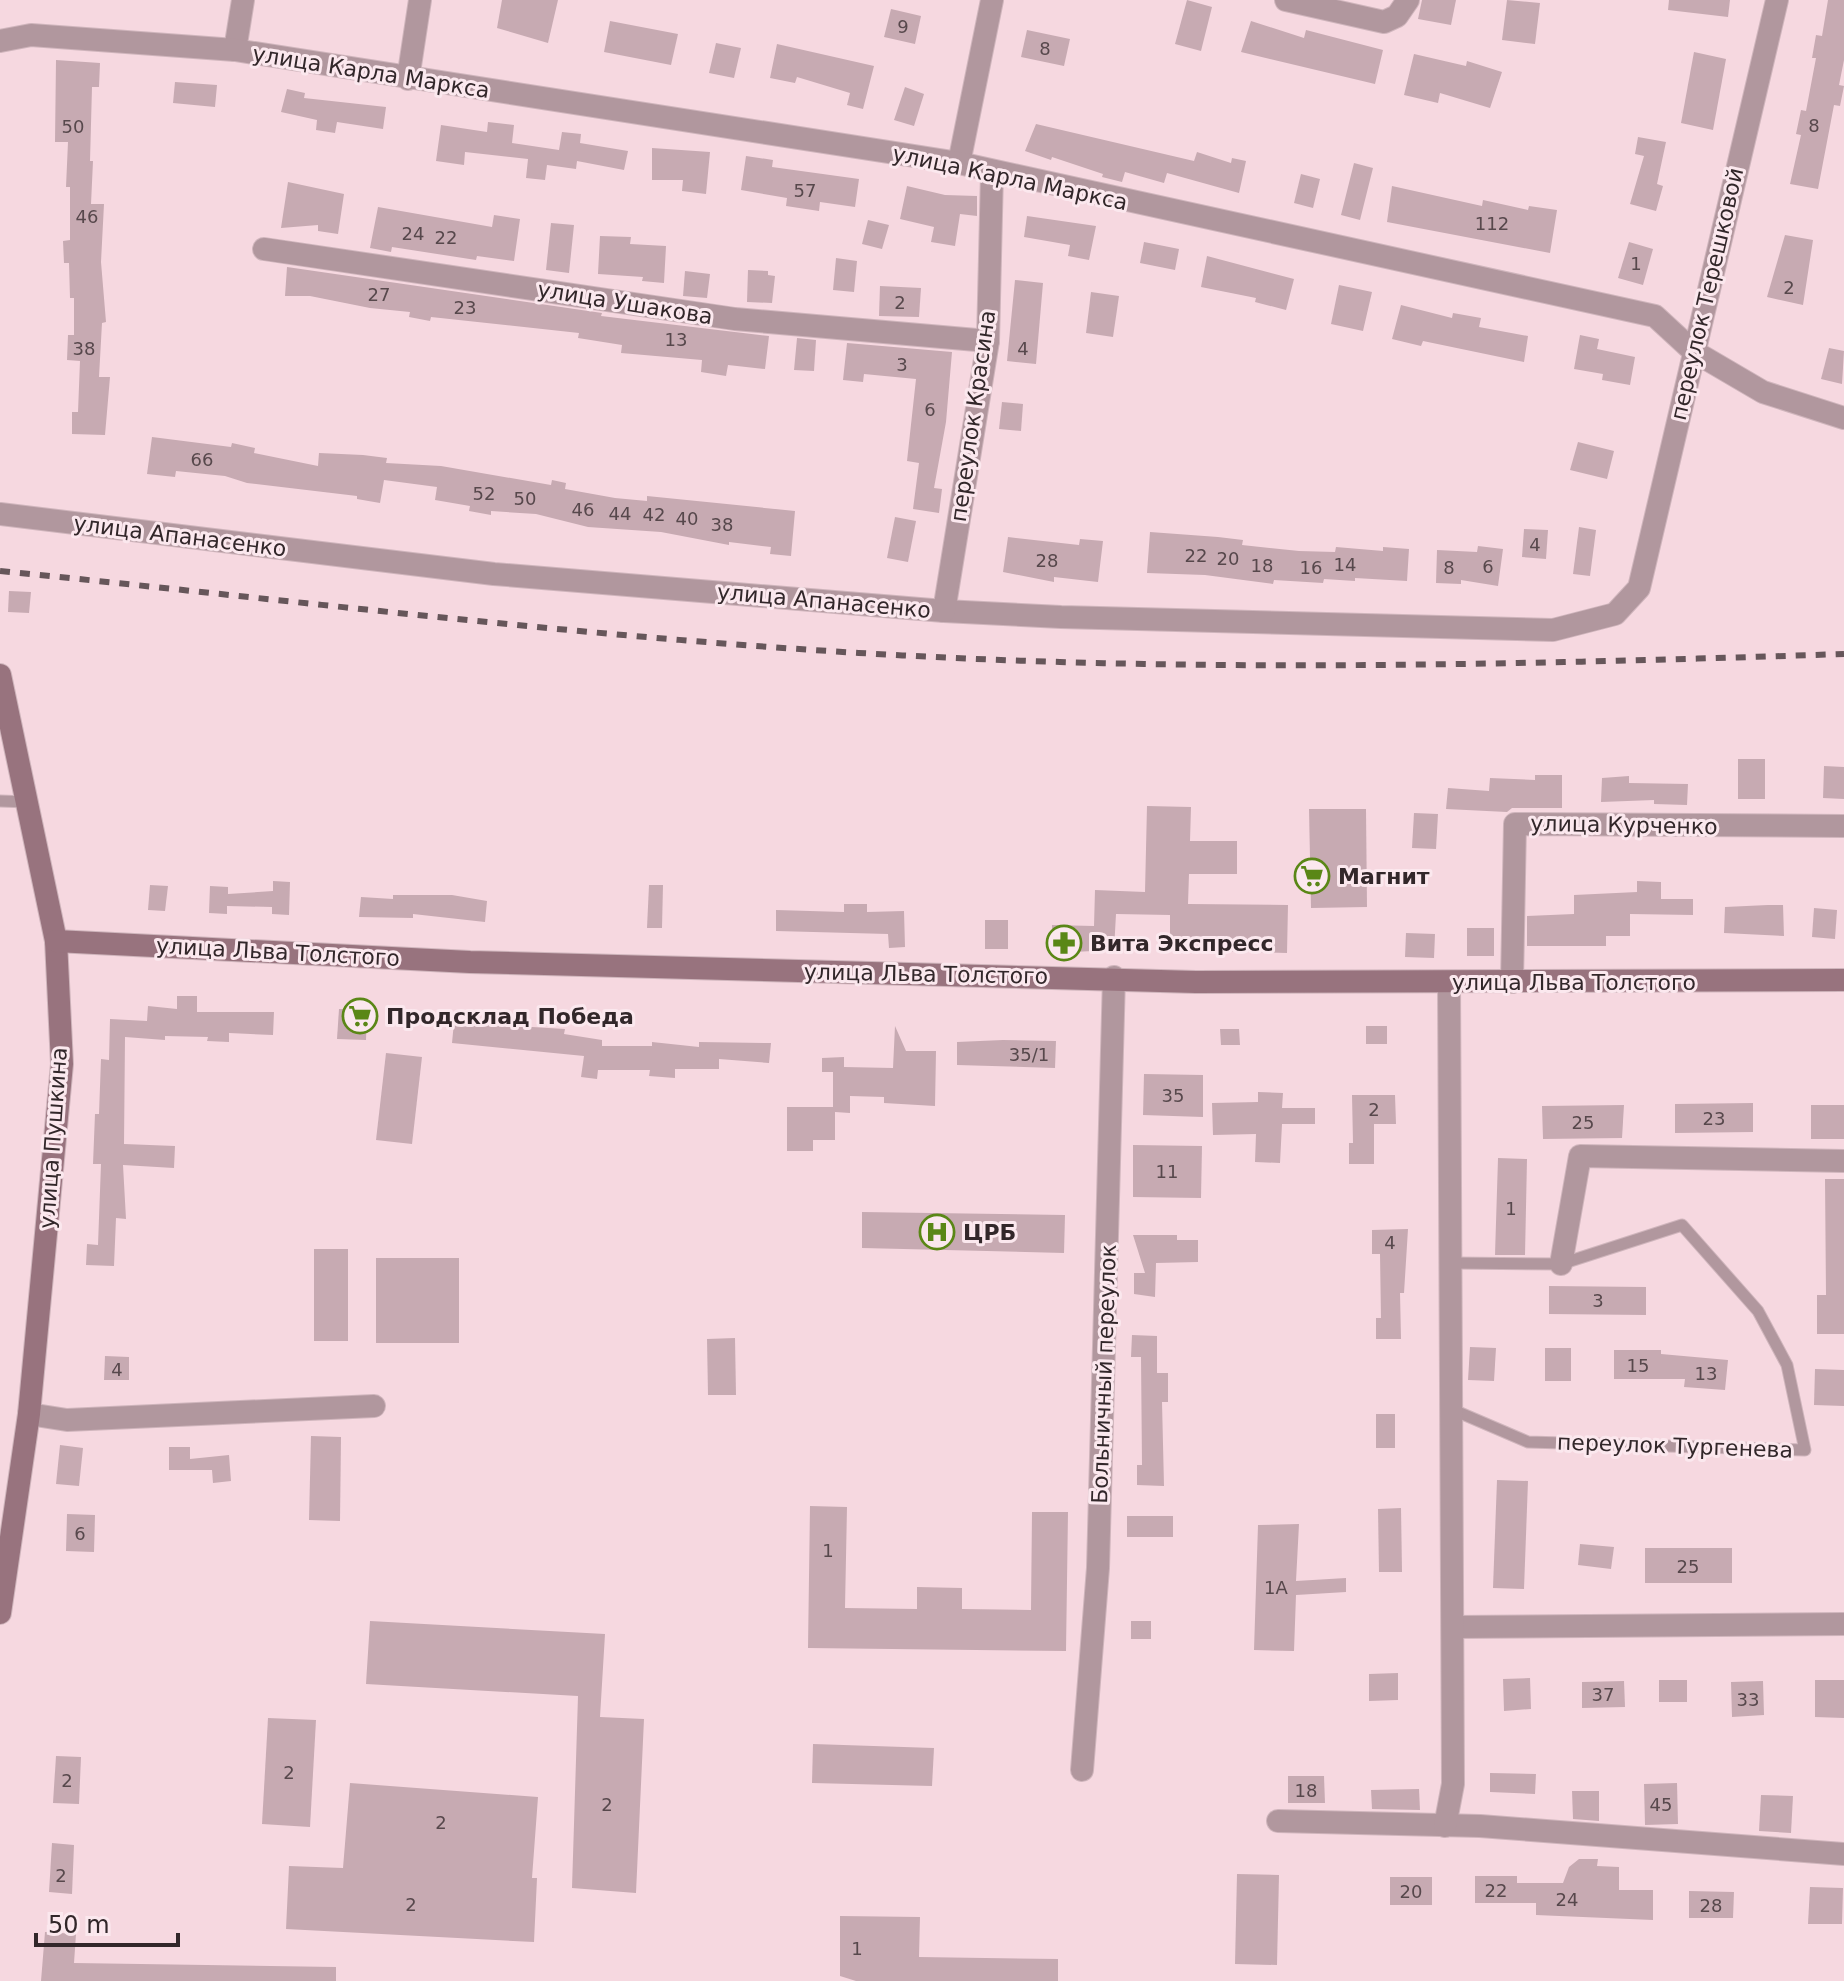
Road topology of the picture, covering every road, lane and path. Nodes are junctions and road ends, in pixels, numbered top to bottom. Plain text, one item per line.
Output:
1 (243, 0) edge
2 (420, 0) edge
3 (992, 0) edge
4 (1286, 0) edge
5 (1408, 0) edge
6 (1777, 0) edge
7 (0, 41) edge
8 (235, 50) junction
9 (408, 79) junction
10 (959, 163) junction
11 (992, 173) junction
12 (264, 249) dead end
13 (988, 341) junction
14 (1693, 351) junction
15 (1844, 418) edge
16 (0, 514) edge
17 (1639, 588) joint
18 (944, 611) junction
19 (0, 675) edge
20 (0, 801) edge
21 (29, 802) junction
22 (1844, 826) edge
23 (56, 941) junction
24 (1114, 977) junction
25 (1844, 980) edge
26 (1512, 982) junction
27 (1449, 983) junction
28 (1844, 1161) edge
29 (1453, 1263) junction
30 (1561, 1264) junction
31 (374, 1406) dead end
32 (1451, 1409) junction
33 (29, 1414) junction
34 (0, 1613) edge
35 (1844, 1624) edge
36 (1453, 1627) junction
37 (1082, 1770) dead end
38 (1278, 1821) dead end
39 (1445, 1826) junction
40 (1844, 1854) edge

1 - 8 street
2 - 9 street
3 - 10 street
4 - 5 street
6 - 14 street, переулок Терешковой
7 - 8 street, улица Карла Маркса
8 - 9 street, улица Карла Маркса
9 - 10 street, улица Карла Маркса
10 - 11 street, улица Карла Маркса
11 - 13 street, переулок Красина
11 - 14 street, улица Карла Маркса
12 - 13 street, улица Ушакова
13 - 18 street, переулок Красина
14 - 15 street, улица Карла Маркса
14 - 17 street, переулок Терешковой
16 - 18 street, улица Апанасенко
17 - 18 street, улица Апанасенко
19 - 21 main road, улица Пушкина
20 - 21 lane
21 - 23 main road, улица Пушкина
22 - 26 street, улица Курченко
23 - 24 main road, улица Льва Толстого
23 - 33 main road, улица Пушкина
24 - 27 main road, улица Льва Толстого
24 - 37 street, Больничный переулок
25 - 26 main road, улица Льва Толстого
26 - 27 main road, улица Льва Толстого
27 - 29 street
28 - 30 street
29 - 30 lane, переулок Тургенева
29 - 32 street
30 - 32 lane, переулок Тургенева
31 - 33 street
32 - 36 street
33 - 34 main road, улица Пушкина
35 - 36 street
36 - 39 street
38 - 39 street
39 - 40 street

